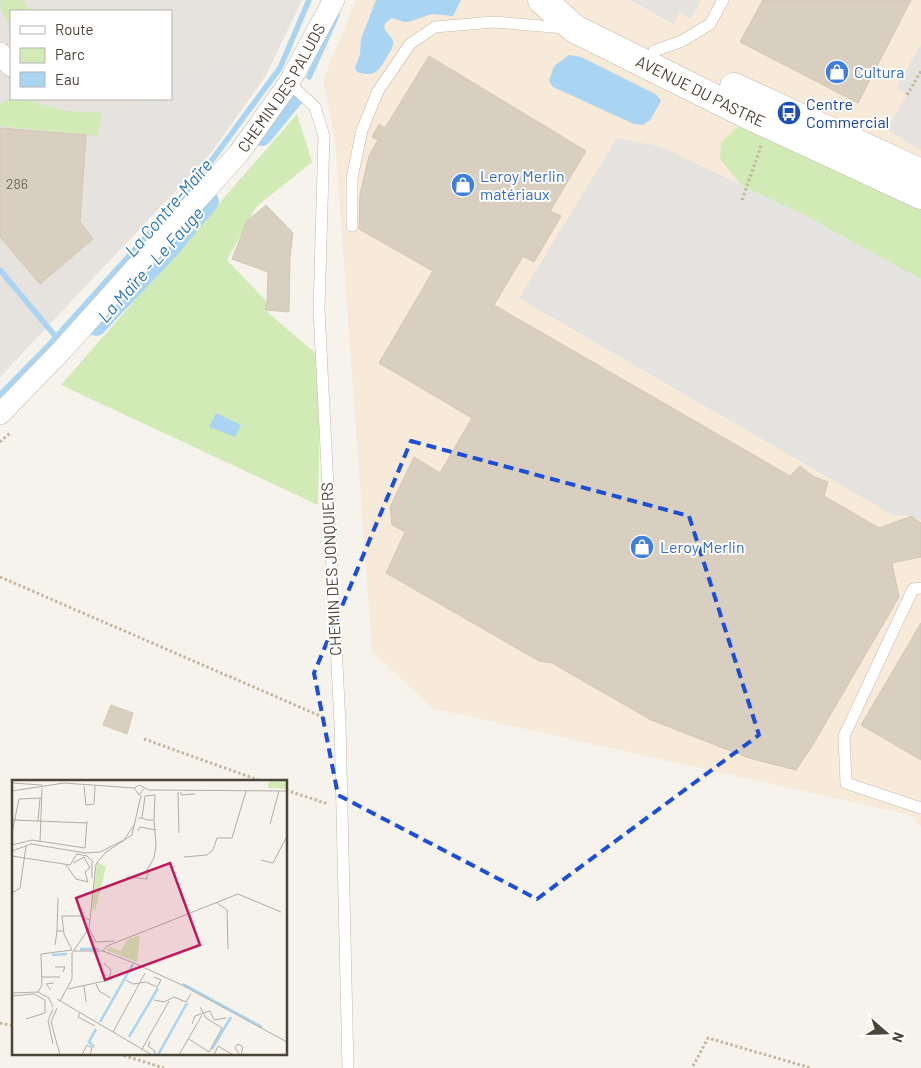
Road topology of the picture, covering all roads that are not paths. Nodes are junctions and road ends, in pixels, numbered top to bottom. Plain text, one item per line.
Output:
1 (334, 0) edge
2 (542, 0) edge
3 (568, 0) edge
4 (723, 0) edge
5 (575, 29) junction
6 (654, 50) junction
7 (0, 53) edge
8 (10, 65) edge
9 (289, 83) junction
10 (921, 173) edge
11 (921, 195) edge
12 (352, 226) dead end
13 (0, 414) edge
14 (921, 588) edge
15 (921, 808) edge
16 (348, 1068) edge

1 - 9 street, CHEMIN DES PALUDS
2 - 5 street, AVENUE DU PASTRE
3 - 6 street, AVENUE DU PASTRE
4 - 6 lane
5 - 11 street, AVENUE DU PASTRE
5 - 12 lane
6 - 10 street, AVENUE DU PASTRE
7 - 8 street
9 - 13 street, CHEMIN DES PALUDS
9 - 16 lane, CHEMIN DES JONQUIERS
14 - 15 lane

